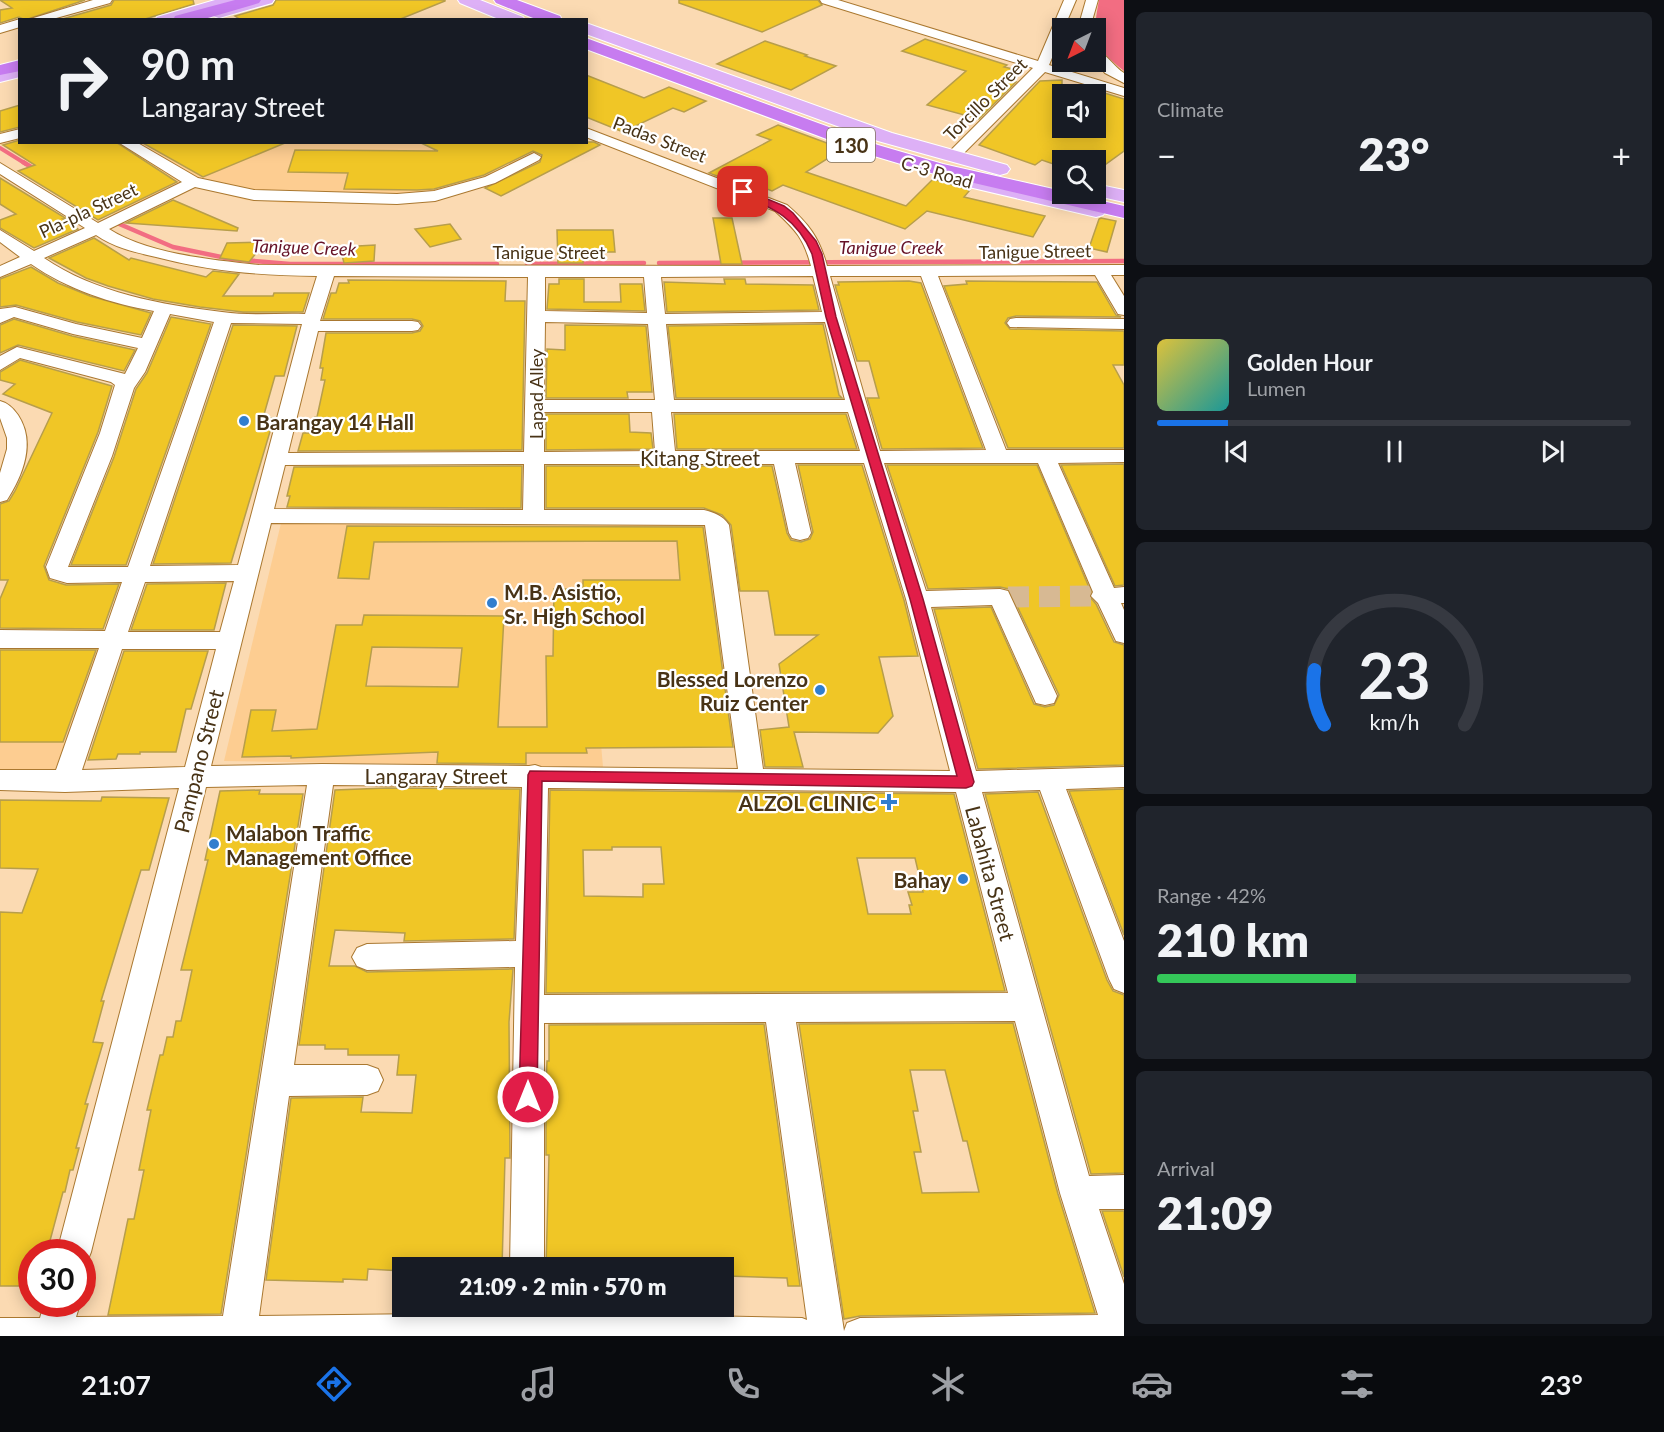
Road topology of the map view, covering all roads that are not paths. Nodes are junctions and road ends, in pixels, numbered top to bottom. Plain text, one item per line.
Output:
1 (106, 0) edge
2 (232, 0) edge
3 (253, 0) edge
4 (266, 0) edge
5 (466, 0) edge
6 (473, 0) edge
7 (502, 0) edge
8 (509, 0) edge
9 (826, 0) edge
10 (1070, 0) edge
11 (1092, 0) edge
12 (42, 4) dead end
13 (63, 16) edge
14 (48, 18) edge
15 (170, 18) edge
16 (188, 18) edge
17 (205, 18) edge
18 (512, 18) edge
19 (520, 18) edge
20 (549, 18) edge
21 (557, 18) edge
22 (1087, 18) edge
23 (18, 24) edge
24 (0, 28) edge
25 (588, 31) edge
26 (588, 31) edge
27 (588, 45) edge
28 (18, 60) edge
29 (0, 65) edge
30 (1106, 65) edge
31 (18, 66) edge
32 (1042, 67) junction
33 (0, 70) edge
34 (18, 72) edge
35 (0, 77) edge
36 (1124, 79) edge
37 (1124, 92) edge
38 (588, 133) edge
39 (18, 134) edge
40 (0, 139) edge
41 (128, 144) edge
42 (534, 157) dead end
43 (952, 157) junction
44 (0, 167) edge
45 (193, 182) junction
46 (1052, 182) edge
47 (1052, 183) edge
48 (1106, 194) edge
49 (1124, 197) edge
50 (1124, 214) edge
51 (95, 229) junction
52 (0, 235) edge
53 (31, 257) junction
54 (819, 263) junction
55 (1100, 270) junction
56 (1124, 270) edge
57 (652, 271) junction
58 (0, 272) edge
59 (327, 272) junction
60 (537, 272) junction
61 (928, 272) junction
62 (165, 308) junction
63 (1124, 310) edge
64 (536, 316) junction
65 (831, 317) junction
66 (0, 318) edge
67 (224, 318) junction
68 (657, 319) junction
69 (311, 322) junction
70 (1016, 323) dead end
71 (1124, 324) edge
72 (412, 326) dead end
73 (146, 344) junction
74 (0, 364) edge
75 (125, 387) junction
76 (535, 406) junction
77 (663, 406) junction
78 (856, 406) junction
79 (0, 407) edge
80 (998, 456) junction
81 (1045, 456) junction
82 (1124, 456) edge
83 (666, 457) junction
84 (783, 457) junction
85 (873, 457) junction
86 (536, 458) junction
87 (276, 459) junction
88 (0, 495) edge
89 (261, 516) junction
90 (533, 516) junction
91 (800, 533) dead end
92 (246, 573) junction
93 (135, 575) junction
94 (1111, 596) edge
95 (917, 599) junction
96 (1124, 635) edge
97 (0, 639) edge
98 (113, 640) junction
99 (229, 641) junction
100 (1045, 696) dead end
101 (322, 774) junction
102 (535, 775) junction
103 (194, 776) junction
104 (1124, 777) edge
105 (0, 780) edge
106 (752, 780) junction
107 (1049, 780) junction
108 (65, 781) junction
109 (966, 782) junction
110 (530, 954) junction
111 (367, 957) dead end
112 (1124, 980) edge
113 (1028, 1007) junction
114 (529, 1009) junction
115 (779, 1010) junction
116 (367, 1080) dead end
117 (275, 1081) junction
118 (1124, 1192) edge
119 (1077, 1193) junction
120 (77, 1239) edge
121 (528, 1257) edge
122 (59, 1317) edge
123 (527, 1325) edge
124 (238, 1333) junction
125 (1123, 1334) edge
126 (0, 1336) edge
127 (54, 1336) edge
128 (802, 1336) edge
129 (826, 1336) edge
130 (860, 1336) edge

1 - 13 street
2 - 15 main road
3 - 16 highway
4 - 17 main road
5 - 18 main road
6 - 19 highway
7 - 20 highway
8 - 21 main road
9 - 32 street
10 - 32 street, Torcillo Street
11 - 22 street
12 - 13 street
13 - 14 street
23 - 24 street
25 - 43 main road, C-3 Road / 130
26 - 47 highway
27 - 50 highway
28 - 29 main road
30 - 36 street
31 - 33 highway
32 - 37 street
32 - 43 street, Torcillo Street
34 - 35 main road
38 - 54 street, Padas Street
39 - 40 street
41 - 45 street
42 - 45 street
43 - 46 main road, C-3 Road / 130
44 - 51 street, Tanigue Street
45 - 51 street, Pla-pla Street
48 - 49 highway
51 - 53 street, Pla-pla Street
51 - 59 street, Tanigue Street
52 - 53 street
53 - 58 street, Pla-pla Street
53 - 62 street
54 - 57 street, Tanigue Street
54 - 61 street, Tanigue Street
54 - 65 street, Labahita Street
55 - 56 street, Tanigue Street
55 - 61 street, Tanigue Street
55 - 63 street
57 - 60 street, Tanigue Street
57 - 68 street
59 - 60 street, Tanigue Street
59 - 69 street, Pampano Street
60 - 64 street, Lapad Alley
61 - 80 street
62 - 67 street
62 - 73 street
64 - 68 street
64 - 76 street, Lapad Alley
65 - 68 street
65 - 78 street, Labahita Street
66 - 73 street
67 - 69 street
67 - 93 street
68 - 77 street
69 - 72 street
69 - 87 street, Pampano Street
70 - 71 street
73 - 75 street
74 - 75 street
75 - 93 street
76 - 77 street
76 - 86 street, Lapad Alley
77 - 78 street
77 - 83 street
78 - 85 street, Labahita Street
79 - 88 street
80 - 81 street, Kitang Street
80 - 85 street, Kitang Street
81 - 82 street, Kitang Street
81 - 94 street
83 - 84 street, Kitang Street
83 - 86 street, Kitang Street
84 - 85 street, Kitang Street
84 - 91 street
85 - 95 street, Labahita Street
86 - 87 street, Kitang Street
86 - 90 street, Lapad Alley
87 - 89 street, Pampano Street
89 - 90 street
89 - 92 street, Pampano Street
90 - 106 street
92 - 93 street
92 - 99 street, Pampano Street
93 - 98 street
94 - 96 street
95 - 100 street
95 - 109 street, Labahita Street
97 - 98 street
98 - 99 street
98 - 108 street
99 - 103 street, Pampano Street
101 - 102 street, Langaray Street
101 - 103 street, Langaray Street
101 - 117 street
102 - 106 street, Langaray Street
102 - 110 street
103 - 108 street, Langaray Street
103 - 120 street, Pampano Street
104 - 107 street, Langaray Street
105 - 108 street, Langaray Street
106 - 109 street, Langaray Street
107 - 109 street, Langaray Street
107 - 112 street
109 - 113 street, Labahita Street
110 - 111 street
110 - 114 street
113 - 115 street
113 - 119 street, Labahita Street
114 - 115 street
114 - 121 street
115 - 129 street
116 - 117 street
117 - 124 street
118 - 119 street
119 - 125 street, Labahita Street
122 - 127 street
123 - 124 street
123 - 128 street
124 - 127 street
125 - 130 street
126 - 127 street

